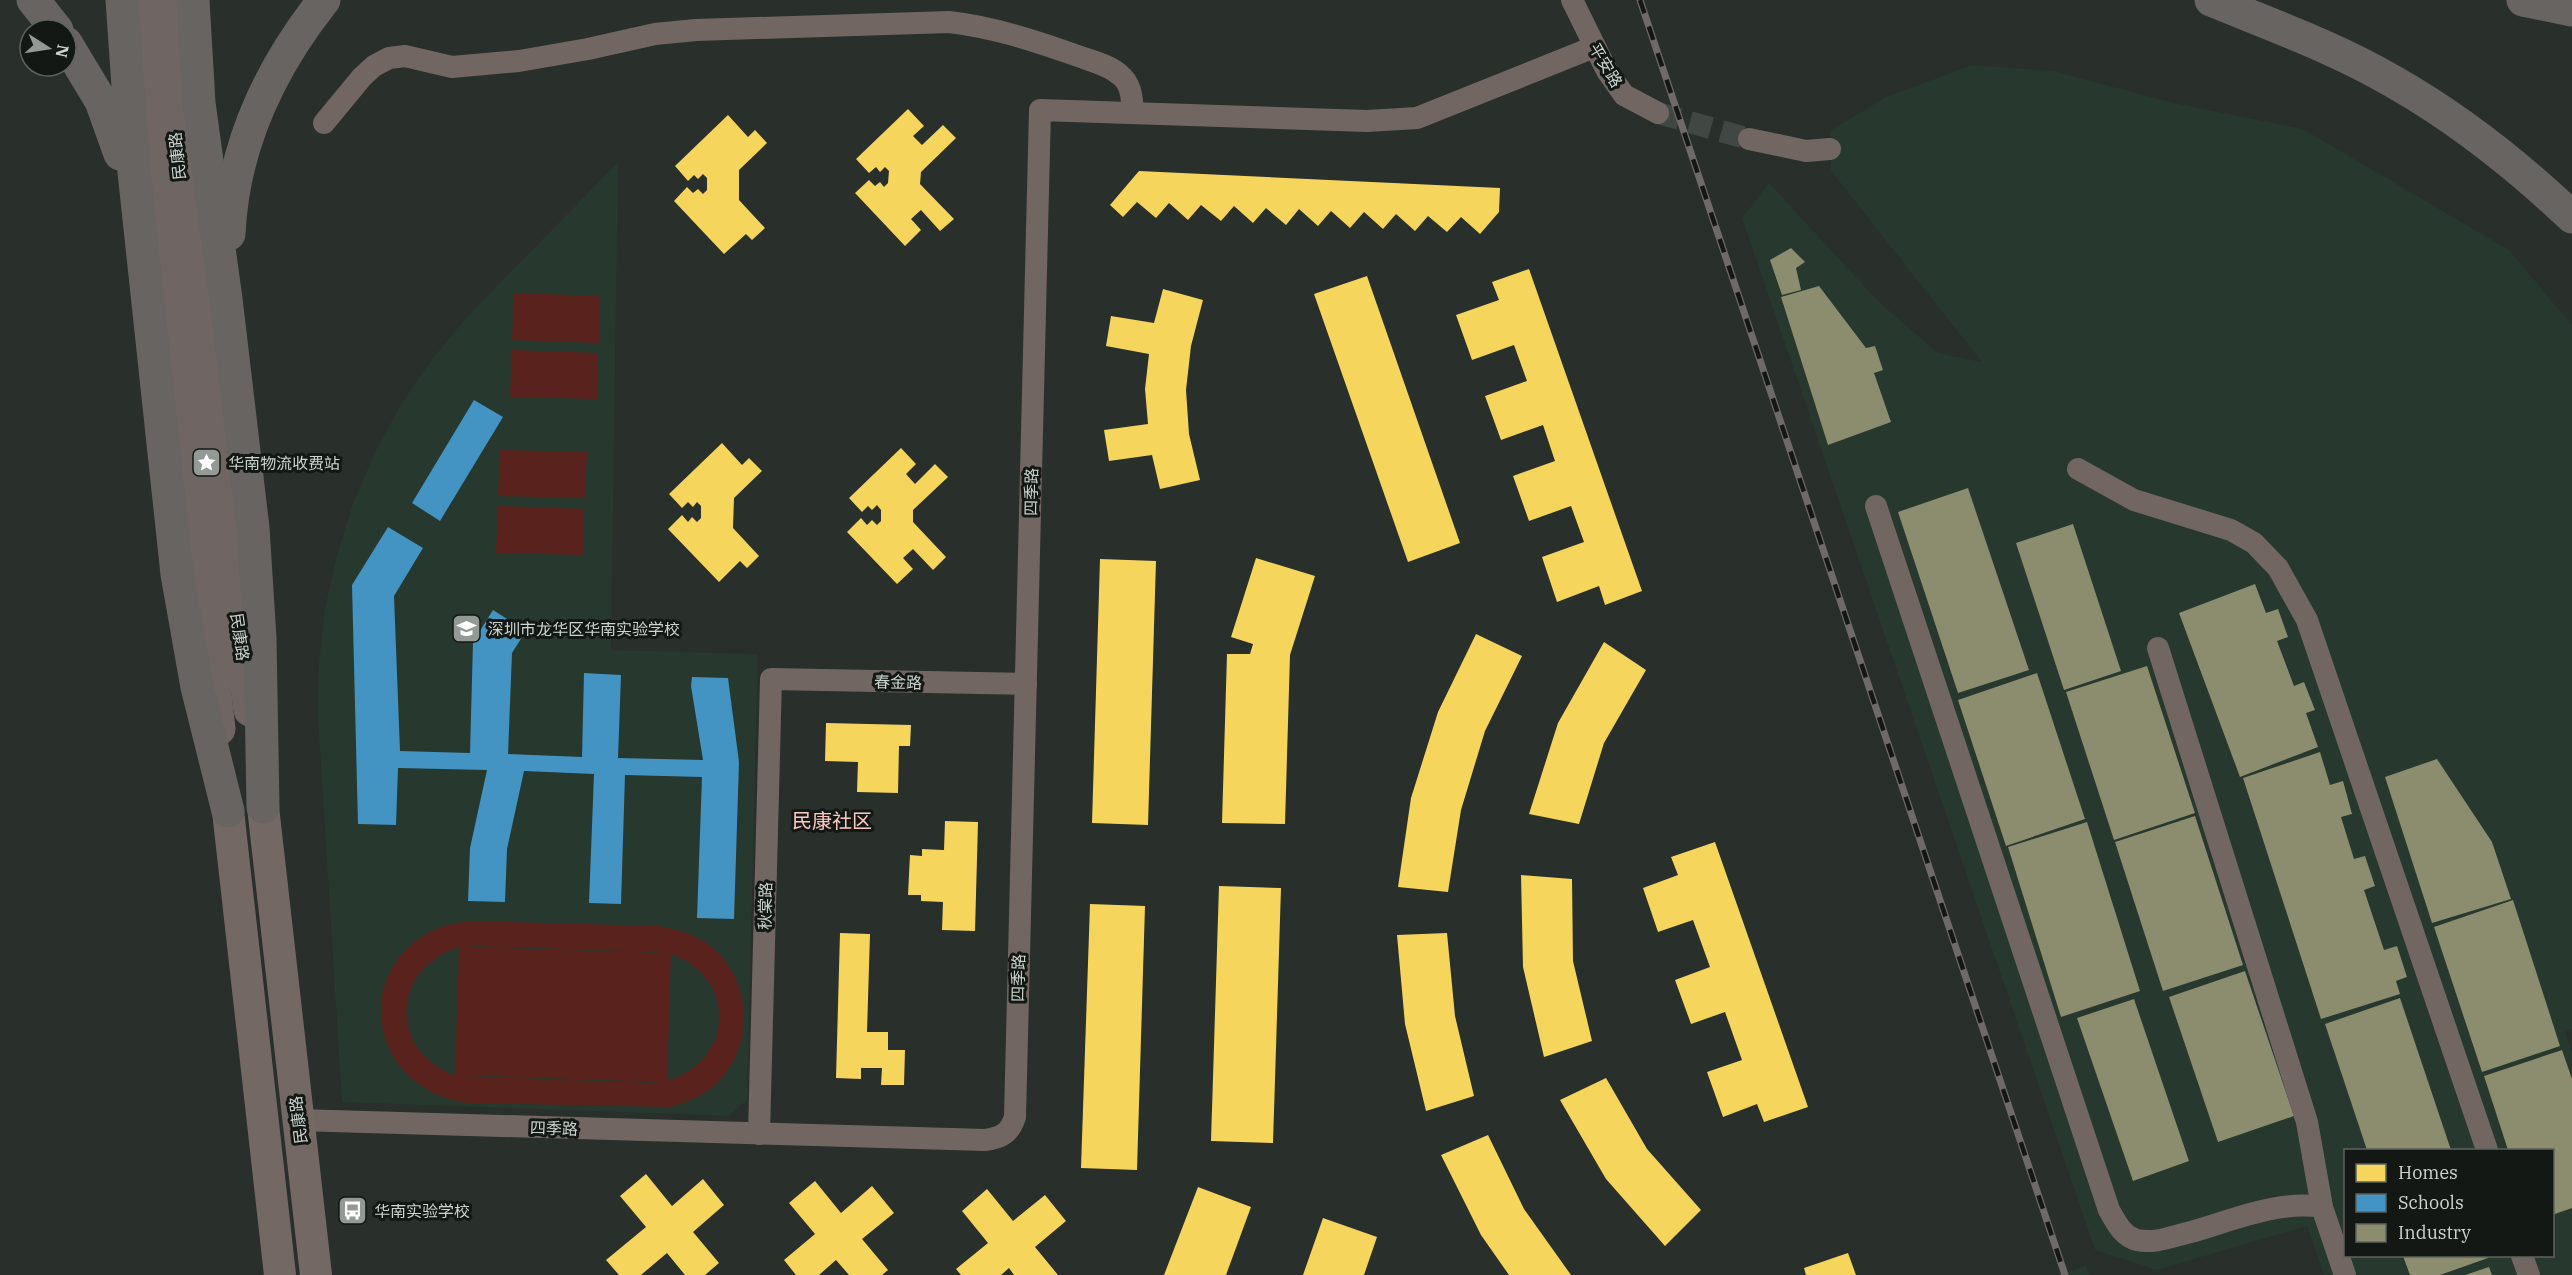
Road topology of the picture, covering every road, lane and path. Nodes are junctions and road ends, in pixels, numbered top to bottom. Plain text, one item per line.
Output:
1 (33, 0) edge
2 (122, 0) edge
3 (141, 0) edge
4 (165, 0) edge
5 (193, 0) edge
6 (324, 0) edge
7 (1572, 0) edge
8 (2211, 0) edge
9 (2523, 0) edge
10 (2572, 10) edge
11 (47, 18) edge
12 (1594, 46) junction
13 (78, 63) edge
14 (1658, 112) tunnel mouth
15 (1133, 113) junction
16 (324, 123) dead end
17 (1749, 139) tunnel mouth
18 (1830, 149) dead end
19 (2572, 216) edge
20 (143, 259) junction
21 (226, 299) junction
22 (2078, 469) dead end
23 (1876, 506) dead end
24 (2158, 648) dead end
25 (771, 679) joint
26 (1026, 684) junction
27 (263, 807) junction
28 (228, 811) junction
29 (286, 1017) junction
30 (253, 1021) junction
31 (298, 1120) junction
32 (759, 1134) junction
33 (2487, 1149) edge
34 (2322, 1207) junction
35 (2522, 1257) edge
36 (280, 1275) edge
37 (316, 1275) edge
38 (2345, 1275) edge
39 (2529, 1275) edge

1 - 11 highway
2 - 20 highway
3 - 28 main road, 民康路
4 - 27 main road, 民康路
5 - 21 highway
6 - 21 highway
7 - 12 street, 平安路
8 - 19 highway
9 - 10 highway
12 - 14 street, 平安路
12 - 15 street
13 - 20 highway
15 - 16 street
15 - 26 street, 四季路
17 - 18 street
20 - 28 highway
21 - 27 highway
22 - 33 street
23 - 34 street
24 - 34 street
25 - 26 street, 春金路
25 - 32 street, 秋棠路
26 - 32 street, 四季路
27 - 29 main road, 民康路
28 - 30 main road, 民康路
29 - 30 main road
29 - 31 main road, 民康路
30 - 36 main road, 民康路
31 - 32 street, 四季路
31 - 37 main road, 民康路
34 - 38 street
35 - 39 street

